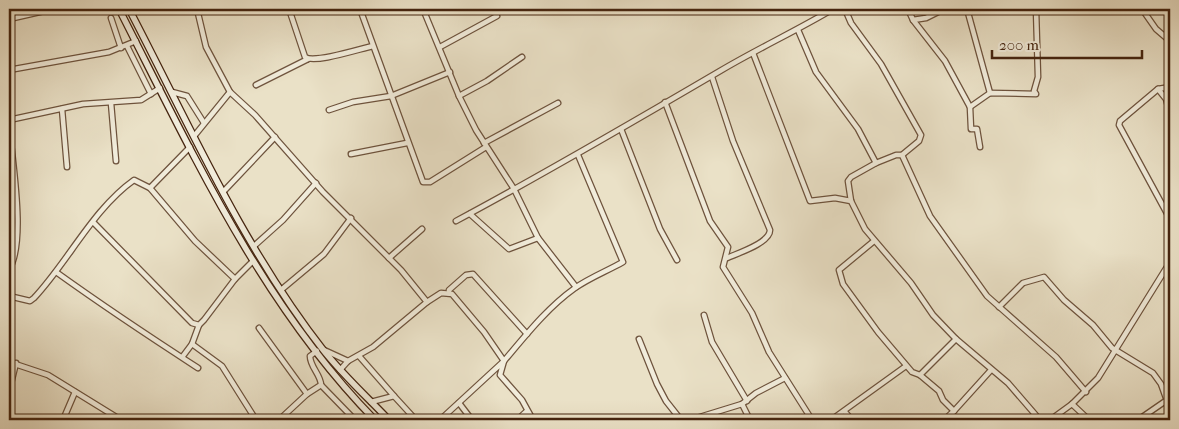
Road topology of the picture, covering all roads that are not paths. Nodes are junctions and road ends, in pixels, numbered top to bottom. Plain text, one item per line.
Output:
1 (53, 9) edge
2 (119, 9) edge
3 (129, 9) edge
4 (197, 9) edge
5 (289, 9) edge
6 (360, 9) edge
7 (423, 9) edge
8 (833, 9) edge
9 (845, 9) edge
10 (908, 9) edge
11 (944, 9) edge
12 (967, 9) edge
13 (1036, 9) edge
14 (1142, 9) edge
15 (497, 16) dead end
16 (111, 18) dead end
17 (9, 19) edge
18 (913, 20) junction
19 (798, 30) junction
20 (136, 41) junction
21 (1170, 41) edge
22 (127, 46) junction
23 (373, 46) junction
24 (440, 46) junction
25 (121, 48) junction
26 (753, 53) junction
27 (522, 57) dead end
28 (308, 60) junction
29 (9, 70) edge
30 (450, 72) junction
31 (712, 77) junction
32 (256, 85) dead end
33 (1170, 87) edge
34 (160, 88) junction
35 (1158, 89) junction
36 (172, 92) junction
37 (230, 92) junction
38 (990, 93) junction
39 (151, 94) junction
40 (391, 96) junction
41 (459, 96) junction
42 (666, 102) junction
43 (111, 103) junction
44 (558, 103) dead end
45 (970, 107) junction
46 (62, 110) junction
47 (329, 110) dead end
48 (1170, 114) edge
49 (9, 120) edge
50 (204, 123) junction
51 (621, 129) junction
52 (195, 135) junction
53 (274, 137) junction
54 (407, 144) junction
55 (485, 145) junction
56 (190, 147) junction
57 (980, 147) dead end
58 (351, 154) dead end
59 (578, 155) junction
60 (902, 155) junction
61 (116, 161) dead end
62 (876, 163) junction
63 (67, 167) dead end
64 (316, 183) junction
65 (150, 188) junction
66 (514, 189) junction
67 (224, 191) junction
68 (851, 201) junction
69 (470, 214) junction
70 (351, 218) junction
71 (1170, 219) edge
72 (456, 221) dead end
73 (93, 222) junction
74 (422, 229) dead end
75 (538, 238) junction
76 (874, 241) junction
77 (254, 246) junction
78 (389, 258) junction
79 (726, 258) junction
80 (677, 260) dead end
81 (253, 261) junction
82 (1170, 262) edge
83 (9, 270) edge
84 (56, 272) junction
85 (235, 279) junction
86 (576, 287) junction
87 (281, 290) junction
88 (449, 292) junction
89 (9, 296) edge
90 (427, 302) junction
91 (999, 308) junction
92 (704, 315) dead end
93 (198, 325) junction
94 (259, 328) dead end
95 (527, 334) junction
96 (639, 339) dead end
97 (956, 339) junction
98 (192, 344) junction
99 (323, 349) junction
100 (1117, 349) junction
101 (316, 352) junction
102 (183, 356) junction
103 (359, 356) junction
104 (348, 361) junction
105 (504, 361) junction
106 (9, 362) edge
107 (16, 364) junction
108 (906, 366) junction
109 (198, 368) dead end
110 (340, 370) junction
111 (991, 370) junction
112 (920, 375) junction
113 (785, 378) junction
114 (321, 385) junction
115 (9, 392) edge
116 (75, 392) junction
117 (1086, 392) junction
118 (307, 394) junction
119 (394, 396) junction
120 (1167, 400) junction
121 (747, 401) junction
122 (372, 402) junction
123 (459, 403) junction
124 (742, 404) junction
125 (1072, 404) junction
126 (1170, 409) edge
127 (527, 411) junction
128 (954, 411) junction
129 (845, 412) junction
130 (62, 420) edge
131 (120, 420) edge
132 (256, 420) edge
133 (279, 420) edge
134 (355, 420) edge
135 (375, 420) edge
136 (388, 420) edge
137 (416, 420) edge
138 (440, 420) edge
139 (472, 420) edge
140 (517, 420) edge
141 (533, 420) edge
142 (681, 420) edge
143 (690, 420) edge
144 (750, 420) edge
145 (812, 420) edge
146 (831, 420) edge
147 (852, 420) edge
148 (944, 420) edge
149 (1040, 420) edge
150 (1050, 420) edge
151 (1089, 420) edge
152 (1138, 420) edge

1 - 17 street
2 - 20 main road
3 - 36 main road
4 - 37 street
5 - 28 street
6 - 23 street
7 - 24 street
8 - 19 street
9 - 60 street
10 - 18 street
11 - 18 street
12 - 38 street
13 - 38 street
14 - 21 street
15 - 24 street
16 - 25 street
18 - 45 street
19 - 26 street
19 - 62 street
20 - 22 street
20 - 34 main road
22 - 25 street
22 - 39 street
23 - 28 street
23 - 40 street
24 - 30 street
25 - 29 street
26 - 31 street
26 - 68 street
27 - 41 street
28 - 32 street
30 - 40 street
30 - 41 street
31 - 42 street
31 - 79 street
33 - 35 street
34 - 39 street
34 - 56 main road
35 - 48 street
35 - 71 street
36 - 50 street
36 - 52 main road
37 - 50 street
37 - 53 street
38 - 45 street
39 - 43 street
40 - 47 street
40 - 54 street
41 - 55 street
42 - 51 street
42 - 79 street
43 - 46 street
43 - 61 street
44 - 55 street
45 - 57 street
46 - 49 street
46 - 63 street
49 - 83 street
50 - 52 street
51 - 59 street
51 - 80 street
52 - 67 main road
53 - 64 street
53 - 67 street
54 - 55 street
54 - 58 street
55 - 66 street
56 - 65 street
56 - 81 main road
59 - 66 street
59 - 86 street
60 - 62 street
60 - 91 street
62 - 68 street
64 - 70 street
64 - 77 street
65 - 73 street
65 - 85 street
66 - 69 street
66 - 75 street
67 - 77 main road
68 - 76 street
69 - 72 street
69 - 75 street
70 - 78 street
70 - 87 street
73 - 84 street
73 - 93 street
74 - 78 street
75 - 86 street
76 - 97 street
76 - 108 street
77 - 87 main road
78 - 90 street
79 - 113 street
81 - 85 street
81 - 101 main road
82 - 100 street
84 - 89 street
84 - 102 street
85 - 93 street
86 - 95 street
87 - 99 main road
88 - 90 street
88 - 95 street
88 - 105 street
90 - 103 street
91 - 100 street
91 - 117 street
92 - 121 street
93 - 98 street
94 - 118 street
95 - 105 street
96 - 142 street
97 - 111 street
97 - 112 street
98 - 102 street
98 - 132 street
99 - 101 street
99 - 104 street
99 - 110 main road
100 - 117 street
100 - 120 street
101 - 114 street
101 - 135 main road
102 - 109 street
103 - 104 street
103 - 119 street
104 - 110 street
105 - 123 street
105 - 127 street
106 - 107 street
107 - 115 street
107 - 116 street
108 - 112 street
108 - 129 street
110 - 122 main road
111 - 128 street
111 - 149 street
112 - 128 street
113 - 121 street
113 - 145 street
114 - 118 street
114 - 134 street
116 - 130 street
116 - 131 street
117 - 125 street
118 - 133 street
119 - 122 street
119 - 137 street
120 - 126 street
120 - 152 street
121 - 124 street
122 - 136 main road
123 - 138 street
123 - 139 street
124 - 143 street
124 - 144 street
125 - 150 street
125 - 151 street
127 - 140 street
127 - 141 street
128 - 148 street
129 - 146 street
129 - 147 street

